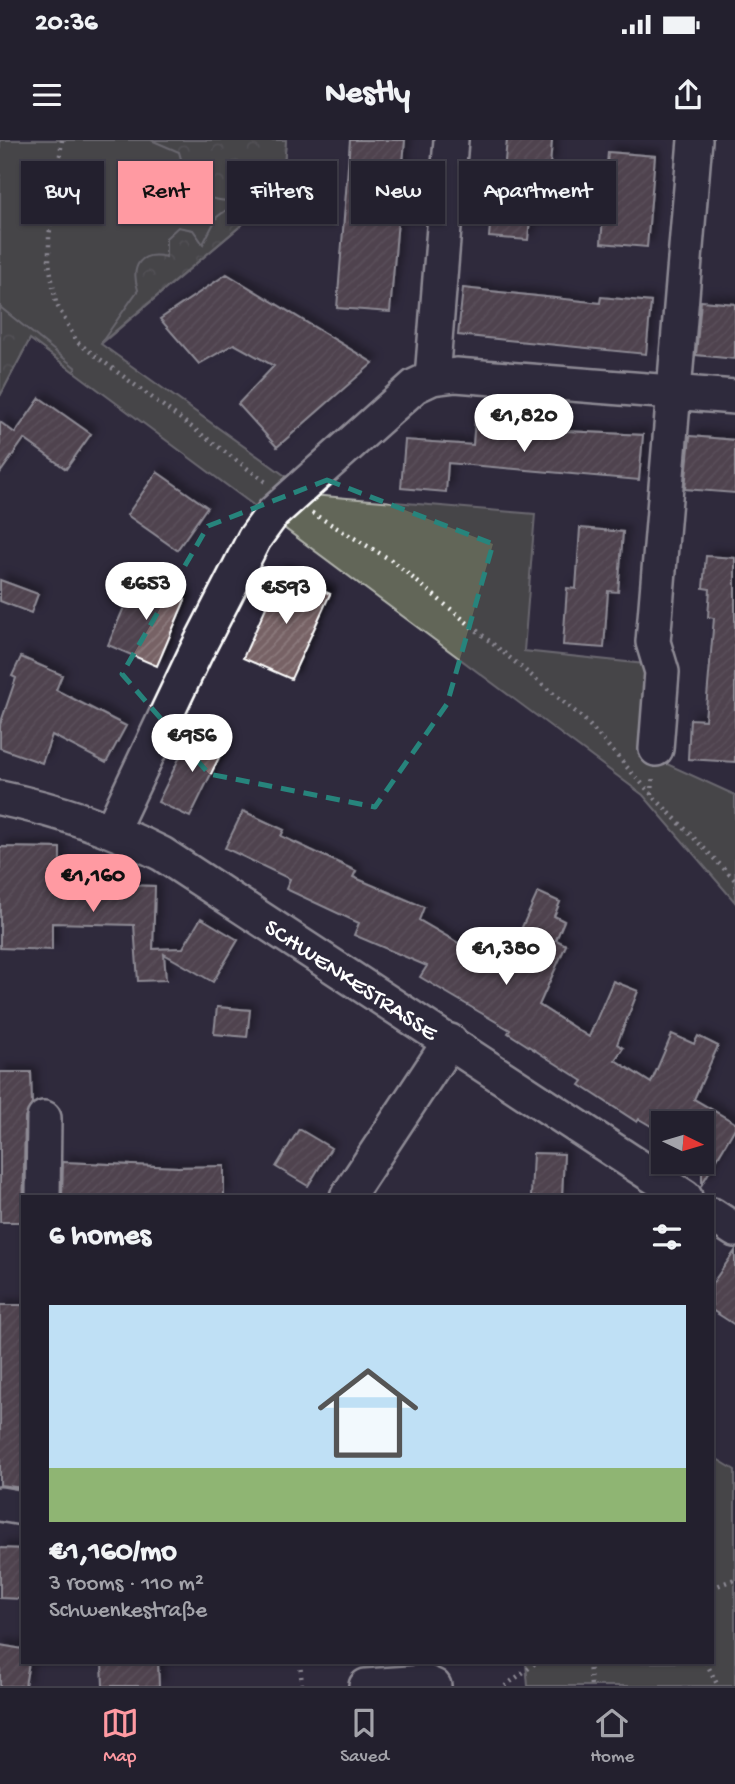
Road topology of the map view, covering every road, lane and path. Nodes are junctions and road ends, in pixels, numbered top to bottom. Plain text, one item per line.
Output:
1 (62, 140) edge
2 (452, 140) edge
3 (695, 140) edge
4 (432, 378) junction
5 (672, 391) junction
6 (735, 397) edge
7 (288, 498) junction
8 (656, 749) dead end
9 (0, 798) edge
10 (113, 829) junction
11 (735, 880) edge
12 (450, 1041) junction
13 (44, 1118) dead end
14 (43, 1195) edge
15 (348, 1195) edge
16 (682, 1195) edge
17 (714, 1216) edge
18 (735, 1230) edge
19 (0, 1504) edge
20 (21, 1508) edge
21 (735, 1579) edge
22 (714, 1587) edge
23 (300, 1664) edge
24 (534, 1664) edge
25 (589, 1664) edge
26 (707, 1664) edge
27 (302, 1686) edge
28 (366, 1686) edge
29 (434, 1686) edge
30 (505, 1686) edge
31 (592, 1686) edge
32 (718, 1686) edge

1 - 7 path
2 - 4 street
3 - 5 street
4 - 5 street
4 - 7 street
5 - 6 street
5 - 8 street
7 - 10 street
7 - 11 path
9 - 10 street, SCHWENKESTRASSE
10 - 12 street, SCHWENKESTRASSE
12 - 15 street
12 - 16 street, SCHWENKESTRASSE
13 - 14 street
17 - 18 street
19 - 20 street
21 - 22 path
23 - 27 path
24 - 30 path
25 - 31 path
26 - 32 path
28 - 29 street

